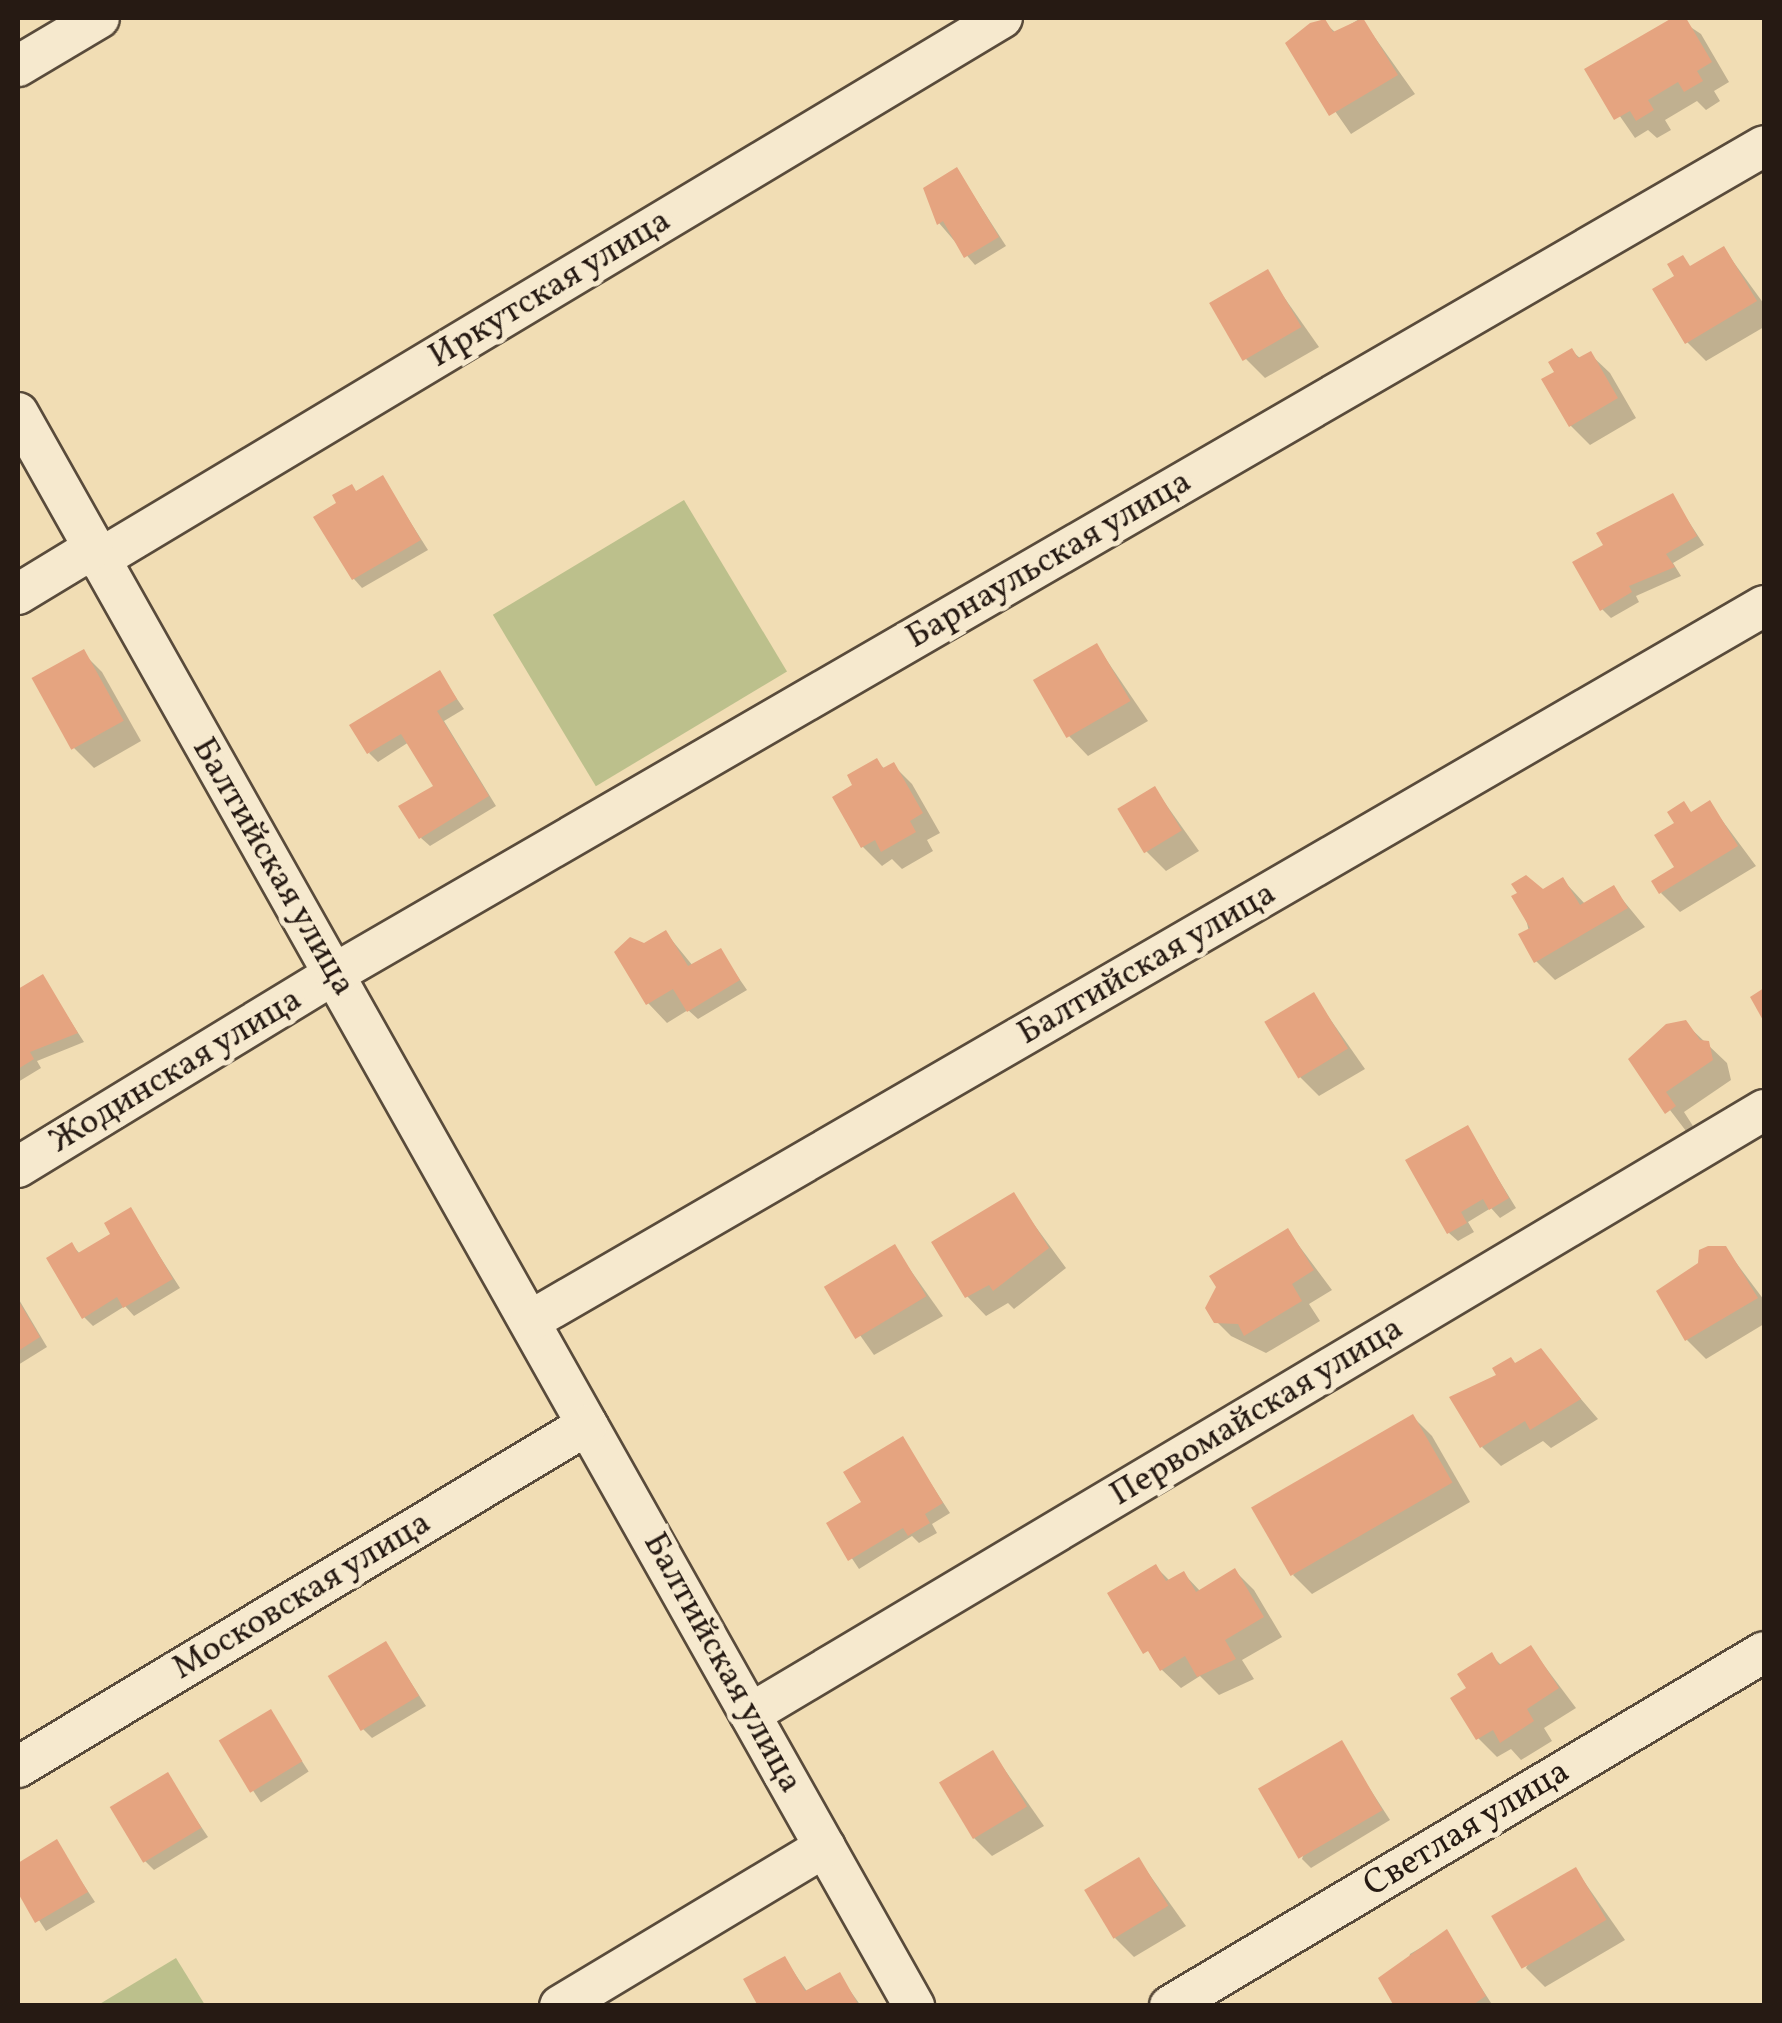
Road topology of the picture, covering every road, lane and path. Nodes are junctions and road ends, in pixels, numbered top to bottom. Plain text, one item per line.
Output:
1 (99, 18) edge
2 (1002, 18) edge
3 (18, 66) edge
4 (1764, 146) edge
5 (18, 412) edge
6 (95, 555) junction
7 (18, 594) edge
8 (1764, 606) edge
9 (334, 974) junction
10 (1764, 1110) edge
11 (18, 1168) edge
12 (530, 1321) junction
13 (588, 1425) junction
14 (1764, 1652) edge
15 (750, 1714) junction
16 (18, 1767) edge
17 (825, 1847) junction
18 (560, 2006) edge
19 (914, 2006) edge
20 (1170, 2006) edge

1 - 3 street
2 - 6 street, Иркутская улица
4 - 9 street, Барнаульская улица
5 - 6 street, Балтийская улица
6 - 7 street, Иркутская улица
6 - 9 street, Балтийская улица
8 - 12 street, Балтийская улица
9 - 11 street, Жодинская улица
9 - 12 street, Балтийская улица
10 - 15 street, Первомайская улица
12 - 13 street, Балтийская улица
13 - 15 street, Балтийская улица
13 - 16 street, Московская улица
14 - 20 street, Светлая улица
15 - 17 street, Балтийская улица
17 - 18 street
17 - 19 street, Балтийская улица

